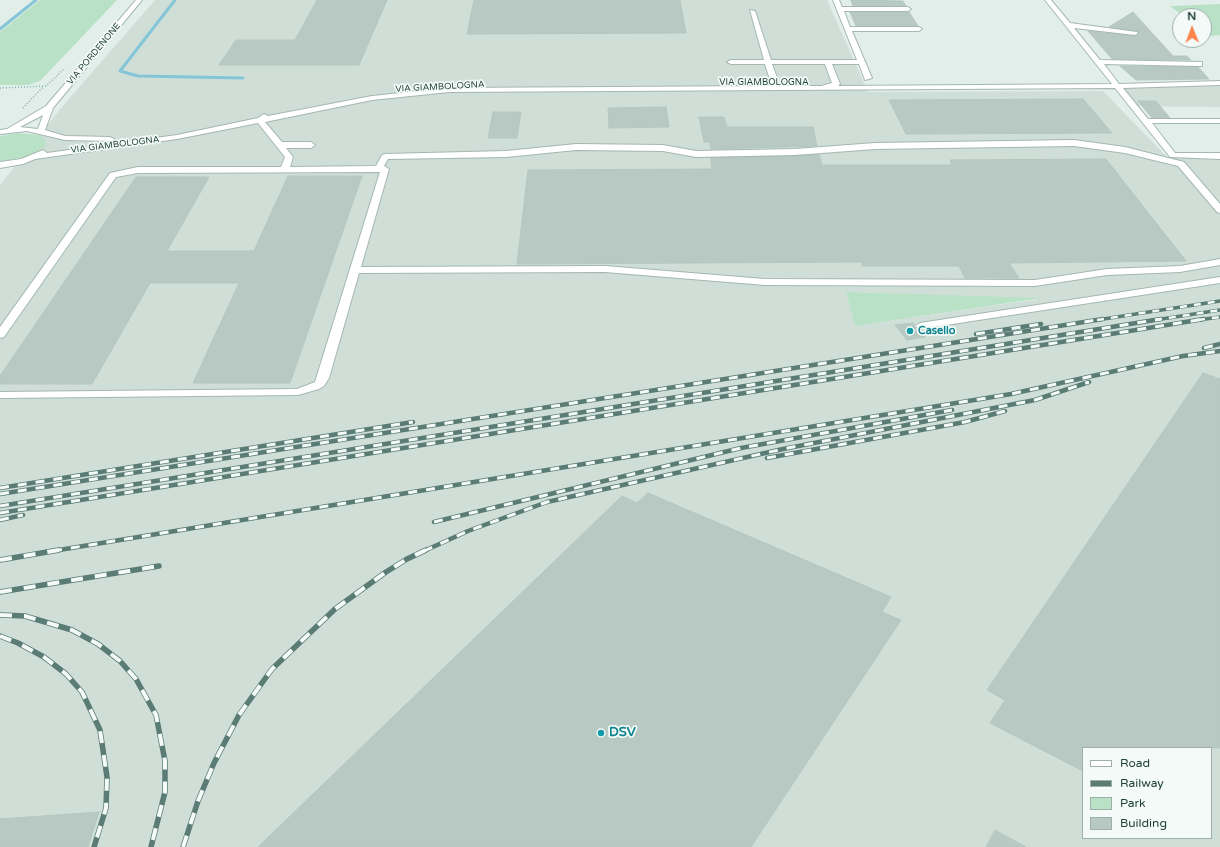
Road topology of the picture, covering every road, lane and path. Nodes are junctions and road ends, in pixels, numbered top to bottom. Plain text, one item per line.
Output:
1 (139, 0) edge
2 (836, 0) edge
3 (1048, 0) edge
4 (840, 9) junction
5 (908, 9) dead end
6 (752, 11) dead end
7 (1068, 25) junction
8 (919, 29) dead end
9 (848, 30) junction
10 (1135, 33) dead end
11 (730, 62) dead end
12 (768, 62) junction
13 (828, 62) junction
14 (862, 62) junction
15 (1098, 62) junction
16 (1199, 64) dead end
17 (66, 66) dead end
18 (868, 78) dead end
19 (1220, 83) edge
20 (836, 84) junction
21 (680, 85) junction
22 (775, 85) junction
23 (1117, 86) junction
24 (43, 87) junction
25 (0, 88) edge
26 (870, 88) junction
27 (574, 90) junction
28 (49, 108) junction
29 (22, 109) dead end
30 (267, 112) junction
31 (260, 121) junction
32 (1145, 121) junction
33 (1220, 121) edge
34 (4, 131) edge
35 (41, 131) junction
36 (50, 134) junction
37 (280, 145) junction
38 (311, 145) dead end
39 (1220, 156) edge
40 (36, 157) junction
41 (0, 165) edge
42 (379, 168) junction
43 (285, 169) junction
44 (1220, 210) edge
45 (1220, 262) edge
46 (355, 270) junction
47 (1220, 280) edge
48 (920, 326) dead end
49 (0, 335) edge
50 (0, 394) edge

1 - 28 street, VIA PORDENONE
2 - 4 street
3 - 7 street
4 - 5 street
4 - 9 street
6 - 12 street
7 - 10 street
7 - 15 street
8 - 9 street
9 - 14 street
11 - 12 street
12 - 13 street
12 - 22 street
13 - 14 street
13 - 20 street
14 - 18 street
15 - 16 street
15 - 23 street
17 - 24 path
19 - 23 street, VIA GIAMBOLOGNA
20 - 22 street, VIA GIAMBOLOGNA
20 - 26 street, VIA GIAMBOLOGNA
21 - 22 street, VIA GIAMBOLOGNA
21 - 27 street, VIA GIAMBOLOGNA
21 - 30 street, VIA GIAMBOLOGNA
23 - 26 street, VIA GIAMBOLOGNA
23 - 32 street
24 - 25 path
24 - 29 path
26 - 27 street, VIA GIAMBOLOGNA
27 - 31 street, VIA GIAMBOLOGNA
28 - 34 street, VIA PORDENONE
28 - 35 street, VIA PORDENONE
30 - 31 street
30 - 36 street, VIA GIAMBOLOGNA
31 - 37 street
31 - 40 street, VIA GIAMBOLOGNA
32 - 33 street
32 - 39 street
34 - 35 street, VIA GIAMBOLOGNA
35 - 36 street, VIA GIAMBOLOGNA
36 - 40 street
37 - 38 street
37 - 43 street
40 - 41 street
42 - 43 street
42 - 44 street
42 - 46 street
43 - 49 street
45 - 46 street
46 - 50 street
47 - 48 street

